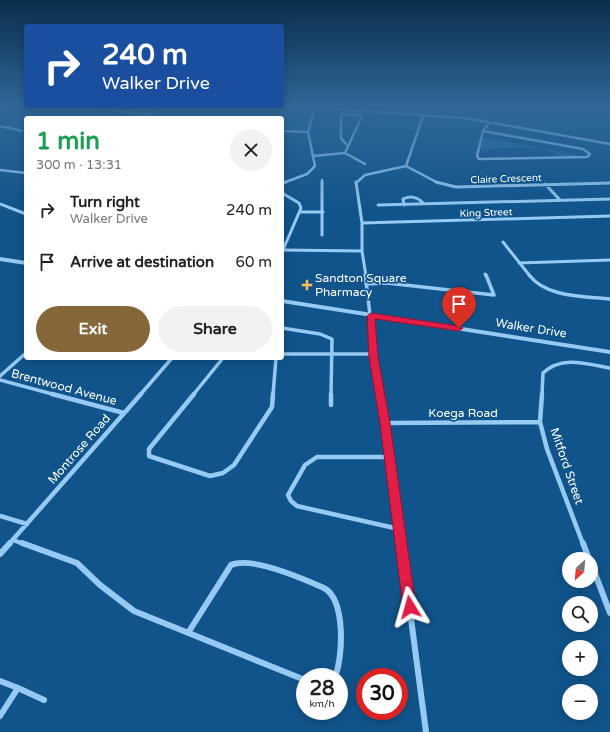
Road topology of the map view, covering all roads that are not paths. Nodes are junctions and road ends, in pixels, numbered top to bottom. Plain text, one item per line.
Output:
1 (310, 142) edge
2 (414, 142) edge
3 (479, 142) edge
4 (542, 142) edge
5 (600, 142) edge
6 (346, 144) edge
7 (610, 144) edge
8 (345, 152) junction
9 (313, 156) junction
10 (365, 164) dead end
11 (406, 166) junction
12 (0, 170) edge
13 (24, 173) edge
14 (322, 180) dead end
15 (284, 182) edge
16 (610, 182) edge
17 (545, 184) junction
18 (284, 194) edge
19 (610, 199) edge
20 (560, 200) junction
21 (0, 204) edge
22 (424, 204) junction
23 (378, 205) dead end
24 (404, 205) junction
25 (301, 212) junction
26 (323, 212) junction
27 (24, 213) edge
28 (610, 216) edge
29 (362, 223) junction
30 (322, 235) dead end
31 (504, 242) dead end
32 (284, 246) edge
33 (284, 250) edge
34 (362, 251) junction
35 (0, 258) edge
36 (610, 260) edge
37 (24, 262) edge
38 (519, 263) junction
39 (485, 274) dead end
40 (366, 284) junction
41 (610, 299) edge
42 (284, 302) edge
43 (371, 316) junction
44 (284, 328) edge
45 (610, 352) edge
46 (333, 353) junction
47 (284, 354) edge
48 (373, 354) junction
49 (24, 355) edge
50 (170, 360) edge
51 (221, 360) edge
52 (276, 360) edge
53 (610, 368) edge
54 (0, 376) edge
55 (0, 380) edge
56 (331, 405) dead end
57 (124, 413) junction
58 (540, 422) junction
59 (385, 423) junction
60 (390, 457) junction
61 (0, 516) edge
62 (27, 524) junction
63 (399, 529) junction
64 (13, 540) junction
65 (586, 552) edge
66 (0, 554) edge
67 (598, 581) edge
68 (610, 612) edge
69 (188, 633) junction
70 (340, 668) edge
71 (296, 676) edge
72 (0, 681) edge
73 (18, 688) junction
74 (44, 700) dead end
75 (0, 716) edge
76 (426, 732) edge

1 - 9 street
2 - 11 street
3 - 4 street
5 - 7 street
6 - 8 street
8 - 9 street
8 - 10 street
9 - 15 street
11 - 17 street, Claire Crescent
11 - 29 street
12 - 13 street
14 - 26 street
16 - 17 street, Claire Crescent
17 - 20 street
18 - 25 street
19 - 20 street
20 - 22 street
21 - 27 street
22 - 24 street
22 - 24 street
23 - 24 street
25 - 26 street
25 - 32 street
26 - 30 street
28 - 29 street, King Street
29 - 34 street
31 - 38 street
33 - 34 street
34 - 40 street
35 - 37 street
36 - 38 street
38 - 41 street
39 - 40 street
40 - 43 street
42 - 43 street, Walker Drive
43 - 45 street, Walker Drive
43 - 48 street
44 - 46 street
46 - 47 street
46 - 48 street
46 - 56 street
48 - 59 street
49 - 54 street
50 - 57 street, Montrose Road
51 - 52 street
53 - 58 street, Mitford Street
55 - 57 street, Brentwood Avenue
57 - 62 street, Montrose Road
58 - 59 street, Koega Road
58 - 65 street, Mitford Street
59 - 60 street
60 - 63 street
60 - 63 street
61 - 62 street
62 - 64 street, Montrose Road
63 - 76 street
64 - 66 street, Montrose Road
64 - 69 street
67 - 68 street
69 - 70 street
69 - 71 street
72 - 73 street
73 - 74 street
73 - 75 street

